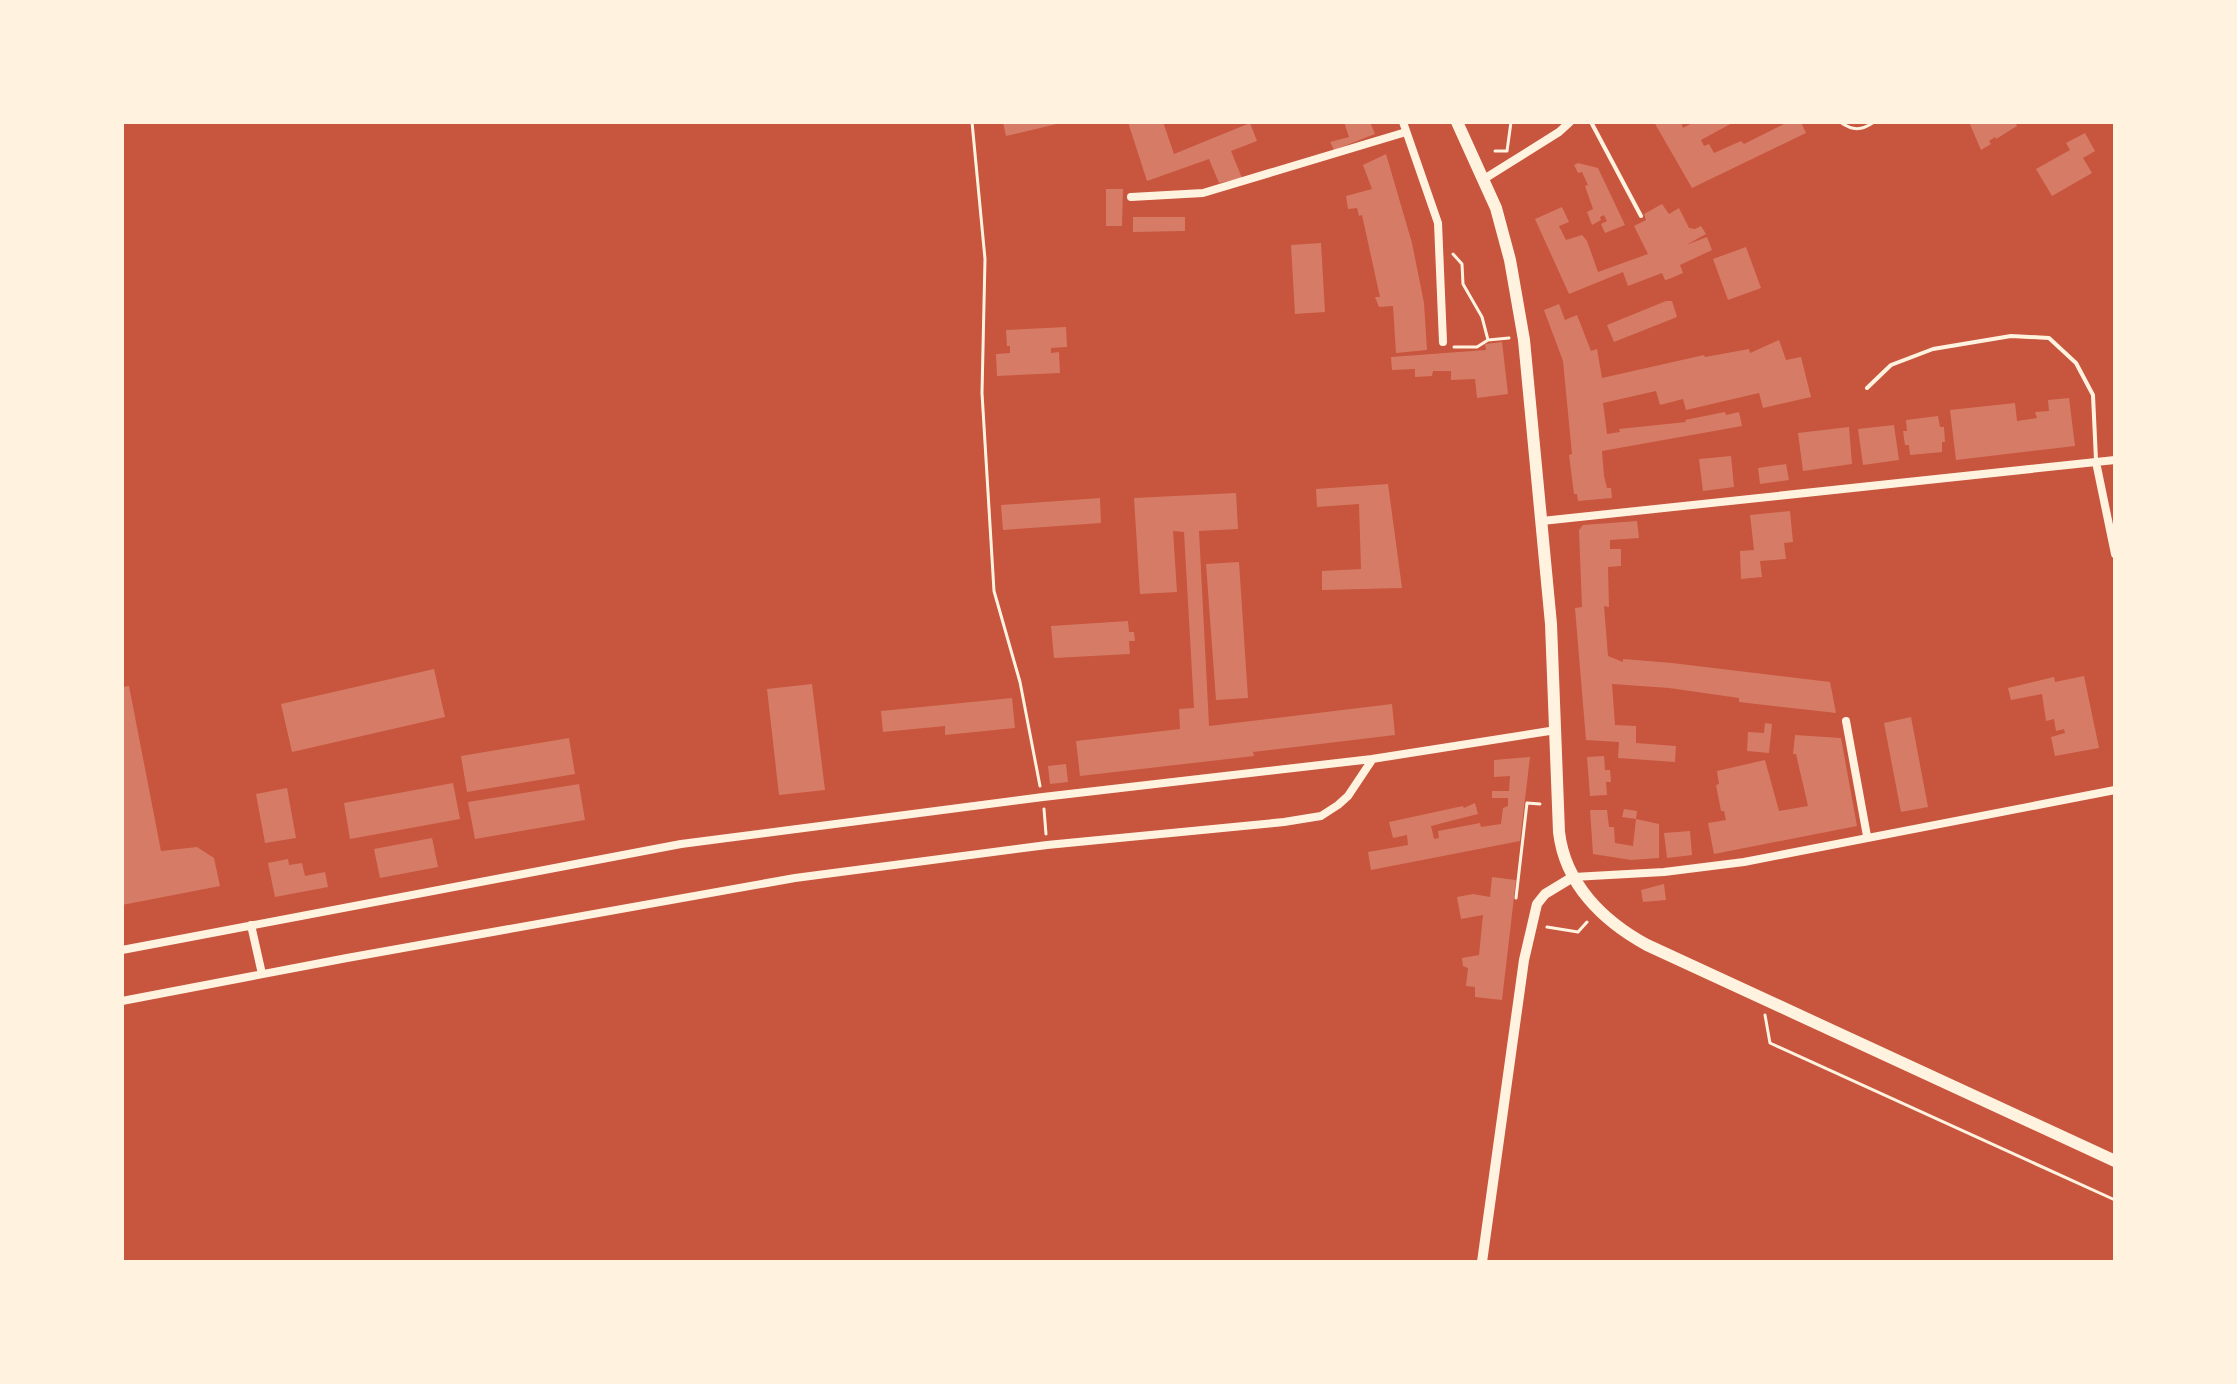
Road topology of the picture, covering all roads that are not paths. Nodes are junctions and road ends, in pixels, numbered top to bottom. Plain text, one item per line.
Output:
1 (1403, 122) edge
2 (1457, 122) edge
3 (1570, 122) edge
4 (1591, 122) edge
5 (1406, 132) junction
6 (1484, 179) junction
7 (1131, 197) dead end
8 (1641, 216) dead end
9 (1443, 342) road end
10 (1867, 388) dead end
11 (2115, 460) edge
12 (2096, 462) junction
13 (1542, 521) junction
14 (2115, 554) edge
15 (1846, 721) dead end
16 (1556, 730) junction
17 (1372, 759) junction
18 (2115, 790) edge
19 (1867, 836) junction
20 (1573, 877) junction
21 (251, 925) junction
22 (122, 950) edge
23 (262, 974) junction
24 (122, 1001) edge
25 (2115, 1161) edge
26 (1482, 1262) edge

1 - 5 street
2 - 6 main road
3 - 6 street
4 - 8 lane
5 - 7 street
5 - 9 street
6 - 13 main road
10 - 12 lane
11 - 12 street
12 - 13 street
12 - 14 street
13 - 16 main road
15 - 19 street
16 - 17 street
16 - 20 main road
17 - 21 street
17 - 23 street
18 - 19 street
19 - 20 street
20 - 25 main road
20 - 26 street
21 - 22 street
21 - 23 street
23 - 24 street

